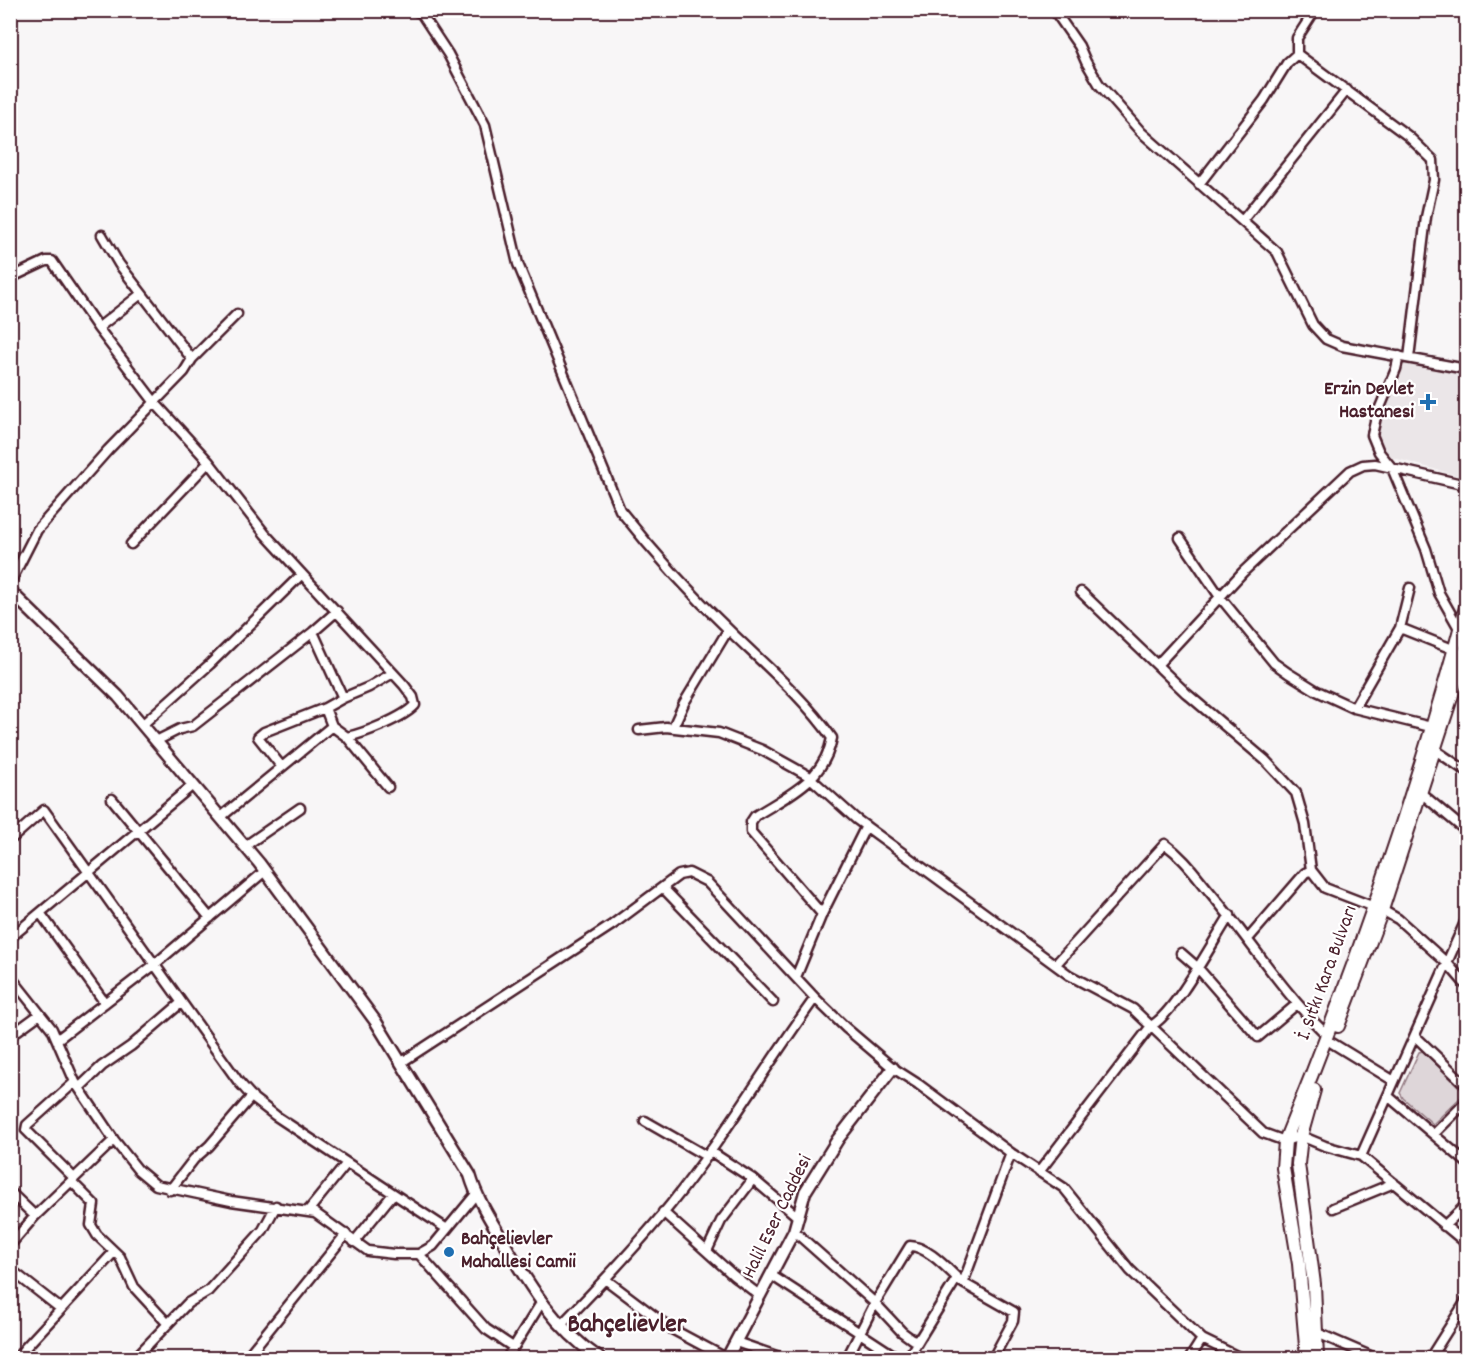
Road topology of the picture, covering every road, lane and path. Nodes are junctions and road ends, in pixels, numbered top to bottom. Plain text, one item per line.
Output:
1 (414, 10) edge
2 (1054, 10) edge
3 (1315, 10) edge
4 (1298, 54) junction
5 (1347, 90) junction
6 (1199, 184) junction
7 (1242, 221) junction
8 (102, 235) dead end
9 (10, 278) edge
10 (141, 294) junction
11 (237, 314) dead end
12 (98, 328) junction
13 (1404, 357) junction
14 (192, 359) junction
15 (1467, 369) edge
16 (156, 404) junction
17 (209, 462) junction
18 (1392, 468) junction
19 (1467, 485) edge
20 (1180, 538) dead end
21 (130, 544) dead end
22 (303, 574) junction
23 (10, 583) edge
24 (1410, 588) dead end
25 (10, 591) edge
26 (1081, 592) dead end
27 (1220, 597) junction
28 (1467, 607) edge
29 (337, 611) junction
30 (1400, 628) junction
31 (728, 630) junction
32 (1460, 630) junction
33 (313, 633) junction
34 (1461, 651) edge
35 (1157, 665) junction
36 (393, 673) junction
37 (343, 698) junction
38 (325, 708) junction
39 (1354, 708) junction
40 (142, 725) junction
41 (332, 726) junction
42 (673, 727) junction
43 (1431, 727) junction
44 (639, 730) dead end
45 (347, 737) junction
46 (156, 741) junction
47 (1435, 750) junction
48 (281, 766) junction
49 (1467, 771) edge
50 (812, 779) junction
51 (193, 785) junction
52 (388, 787) dead end
53 (1421, 793) junction
54 (112, 799) dead end
55 (300, 808) dead end
56 (221, 817) junction
57 (866, 826) junction
58 (1467, 831) edge
59 (139, 832) junction
60 (10, 840) edge
61 (245, 846) junction
62 (1311, 870) junction
63 (265, 871) junction
64 (89, 874) junction
65 (663, 888) junction
66 (1378, 908) junction
67 (41, 914) junction
68 (822, 914) junction
69 (1230, 915) junction
70 (210, 918) junction
71 (1467, 920) edge
72 (10, 938) edge
73 (1248, 939) junction
74 (1181, 953) dead end
75 (1056, 964) junction
76 (1448, 964) junction
77 (154, 965) junction
78 (1197, 967) junction
79 (10, 976) edge
80 (796, 977) junction
81 (1467, 985) edge
82 (815, 998) junction
83 (773, 1002) dead end
84 (105, 1003) junction
85 (181, 1003) junction
86 (1297, 1004) junction
87 (40, 1014) junction
88 (1151, 1026) junction
89 (10, 1036) edge
90 (1415, 1036) junction
91 (57, 1039) junction
92 (1329, 1039) junction
93 (402, 1062) junction
94 (893, 1068) junction
95 (1394, 1081) junction
96 (77, 1085) junction
97 (1467, 1085) edge
98 (252, 1096) junction
99 (1388, 1096) junction
100 (1467, 1102) edge
101 (645, 1121) dead end
102 (1434, 1134) junction
103 (1301, 1136) junction
104 (114, 1140) junction
105 (1285, 1141) junction
106 (1011, 1153) junction
107 (708, 1154) junction
108 (1360, 1156) junction
109 (1467, 1162) edge
110 (347, 1163) junction
111 (1039, 1172) junction
112 (72, 1179) junction
113 (753, 1179) junction
114 (1394, 1183) junction
115 (170, 1190) junction
116 (10, 1192) edge
117 (393, 1194) junction
118 (476, 1194) junction
119 (1467, 1205) edge
120 (276, 1206) junction
121 (1334, 1208) dead end
122 (308, 1211) junction
123 (663, 1212) junction
124 (35, 1216) junction
125 (798, 1218) junction
126 (1444, 1226) junction
127 (447, 1229) junction
128 (794, 1231) junction
129 (346, 1234) junction
130 (354, 1242) junction
131 (1467, 1243) edge
132 (10, 1245) edge
133 (707, 1251) junction
134 (114, 1252) junction
135 (419, 1254) junction
136 (10, 1269) edge
137 (771, 1275) junction
138 (605, 1279) junction
139 (960, 1281) junction
140 (759, 1295) junction
141 (1467, 1300) edge
142 (541, 1303) junction
143 (875, 1303) junction
144 (61, 1308) junction
145 (168, 1324) junction
146 (561, 1325) junction
147 (1315, 1332) junction
148 (859, 1333) junction
149 (920, 1338) junction
150 (1202, 1339) junction
151 (736, 1342) junction
152 (513, 1347) junction
153 (247, 1358) edge
154 (17, 1359) edge
155 (135, 1359) edge
156 (507, 1359) edge
157 (599, 1359) edge
158 (726, 1359) edge
159 (782, 1359) edge
160 (847, 1359) edge
161 (898, 1359) edge
162 (908, 1359) edge
163 (993, 1359) edge
164 (1190, 1359) edge
165 (1241, 1359) edge
166 (1308, 1359) edge
167 (1317, 1359) edge
168 (1375, 1359) edge
169 (1430, 1359) edge

1 - 31 street
2 - 6 street
3 - 4 street
4 - 5 street
4 - 6 street
5 - 7 street
5 - 13 street
6 - 7 street
7 - 13 street
8 - 10 street
9 - 12 street
10 - 12 street
10 - 14 street
11 - 14 street
12 - 16 street
13 - 15 street
13 - 18 street
14 - 16 street
16 - 17 street
16 - 23 street
17 - 21 street
17 - 22 street
18 - 19 street
18 - 27 street
18 - 32 street
20 - 27 street
22 - 29 street
22 - 40 street
24 - 30 street
25 - 40 street
26 - 35 street
27 - 35 street
27 - 39 street
28 - 32 main road, İ. Sıtkı Kara Bulvarı
29 - 33 street
29 - 36 street
30 - 34 street
30 - 39 street
31 - 42 street
31 - 50 street
32 - 34 main road, İ. Sıtkı Kara Bulvarı
33 - 37 street
33 - 46 street
34 - 43 main road, İ. Sıtkı Kara Bulvarı
34 - 47 main road, İ. Sıtkı Kara Bulvarı
35 - 62 street
36 - 37 street
36 - 45 street
37 - 38 street
38 - 41 street
38 - 48 street
39 - 43 street
40 - 46 street
41 - 45 street
41 - 48 street
42 - 44 street
42 - 50 street
43 - 66 main road, İ. Sıtkı Kara Bulvarı
45 - 52 street
46 - 51 street
47 - 49 street
47 - 53 main road, İ. Sıtkı Kara Bulvarı
48 - 56 street
50 - 57 street
50 - 68 street
51 - 56 street
51 - 59 street
53 - 58 street
53 - 66 main road, İ. Sıtkı Kara Bulvarı
54 - 59 street
55 - 61 street
56 - 61 street
57 - 68 street
57 - 75 street
59 - 64 street
59 - 70 street
60 - 64 street
61 - 63 street
62 - 66 street
62 - 73 street
63 - 70 street
63 - 93 street
64 - 67 street
64 - 77 street
65 - 80 street
65 - 83 street
65 - 93 street
66 - 76 street
66 - 92 main road, İ. Sıtkı Kara Bulvarı
67 - 72 street
67 - 84 street
68 - 80 street
69 - 73 street
69 - 75 street
69 - 78 street
70 - 77 street
71 - 76 street
73 - 86 street
74 - 78 street
75 - 88 street
76 - 81 street
76 - 90 street
77 - 84 street
77 - 85 street
78 - 86 street
78 - 88 street
79 - 87 street
80 - 82 street
82 - 94 street
82 - 107 street
84 - 91 street
85 - 96 street
85 - 98 street
86 - 92 street
87 - 89 street
87 - 91 street
88 - 105 street
88 - 111 street
90 - 95 street
90 - 97 street
91 - 96 street
92 - 95 street
92 - 103 main road, İ. Sıtkı Kara Bulvarı
92 - 105 main road, İ. Sıtkı Kara Bulvarı
93 - 118 street
94 - 106 street
94 - 125 street, Halil Eser Caddesi
95 - 99 street
96 - 104 street
96 - 112 street
98 - 110 street
98 - 115 street
99 - 102 street
99 - 108 street
100 - 102 street
101 - 107 street
102 - 109 street
103 - 105 street
103 - 108 street
103 - 147 main road, İ. Sıtkı Kara Bulvarı
104 - 112 street
104 - 115 street
105 - 166 main road, İ. Sıtkı Kara Bulvarı
106 - 111 street
106 - 139 street
107 - 113 street
107 - 123 street
108 - 114 street
110 - 117 street
110 - 122 street
111 - 150 street
112 - 124 street
112 - 134 street
113 - 125 street
113 - 133 street
114 - 121 street
114 - 126 street
115 - 120 street
116 - 124 street
117 - 127 street
117 - 130 street
118 - 127 street
118 - 142 street
119 - 126 street
120 - 122 street
120 - 145 street
122 - 129 street
123 - 133 street
123 - 138 street
124 - 132 street
125 - 128 street, Halil Eser Caddesi
126 - 131 street
127 - 135 street
128 - 137 street, Halil Eser Caddesi
128 - 143 street
129 - 130 street
129 - 153 street
130 - 135 street
133 - 140 street
134 - 144 street
134 - 145 street
135 - 152 street
136 - 144 street
137 - 140 street, Halil Eser Caddesi
137 - 148 street
138 - 146 street
138 - 158 street
139 - 143 street
139 - 149 street
139 - 163 street
140 - 151 street, Halil Eser Caddesi
141 - 169 street
142 - 146 street
142 - 152 street
143 - 148 street
143 - 149 street
144 - 154 street
145 - 155 street
146 - 157 street
147 - 167 main road, İ. Sıtkı Kara Bulvarı
147 - 168 street
148 - 160 street
148 - 161 street
149 - 162 street
150 - 164 street
150 - 165 street
151 - 158 street, Halil Eser Caddesi
151 - 159 street
152 - 156 street

